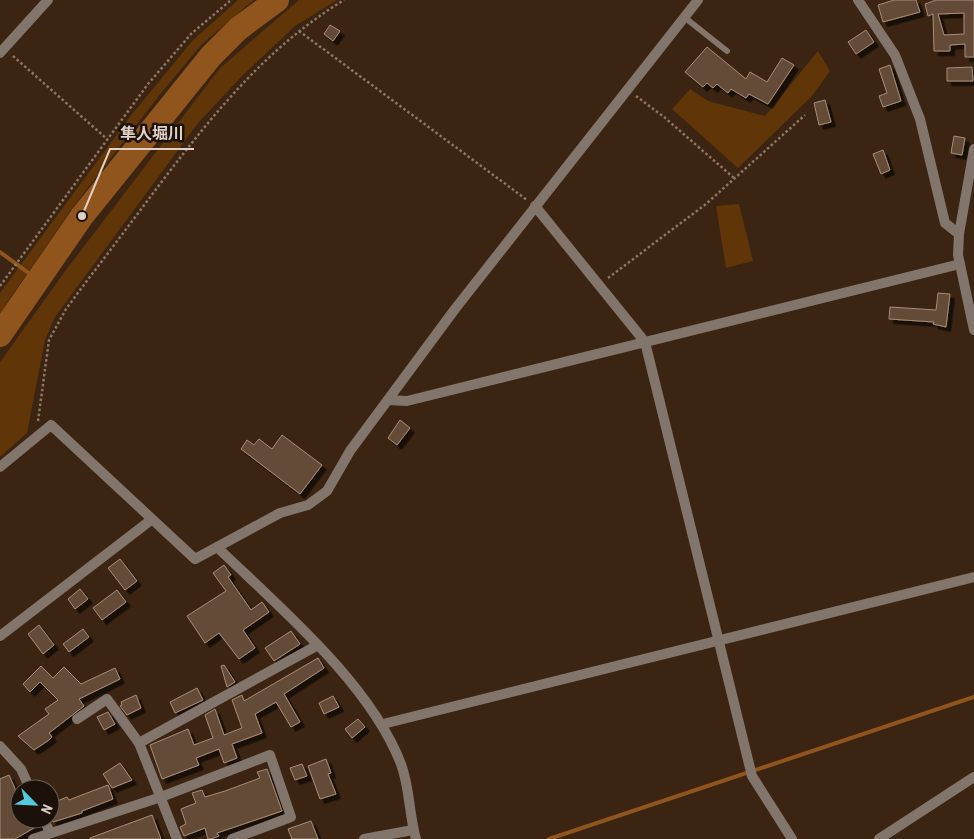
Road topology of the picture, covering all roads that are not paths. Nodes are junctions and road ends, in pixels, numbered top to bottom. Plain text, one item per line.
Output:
1 (48, 0) edge
2 (698, 0) edge
3 (858, 0) edge
4 (684, 18) junction
5 (2, 51) edge
6 (727, 51) dead end
7 (974, 149) edge
8 (972, 172) edge
9 (535, 206) junction
10 (959, 234) junction
11 (960, 264) junction
12 (974, 330) edge
13 (645, 342) junction
14 (388, 400) junction
15 (0, 467) edge
16 (151, 520) junction
17 (217, 547) junction
18 (974, 577) edge
19 (0, 636) edge
20 (720, 641) junction
21 (318, 645) junction
22 (77, 718) dead end
23 (383, 724) junction
24 (139, 743) junction
25 (0, 746) edge
26 (974, 776) edge
27 (26, 779) edge
28 (161, 796) junction
29 (49, 829) edge
30 (50, 832) junction
31 (415, 835) edge
32 (33, 839) edge
33 (177, 839) edge
34 (232, 839) edge
35 (364, 839) edge
36 (792, 839) edge
37 (879, 839) edge

1 - 5 street
2 - 4 street
3 - 10 street
4 - 6 lane
4 - 9 street
7 - 8 street
8 - 10 street
9 - 13 street
9 - 14 street
10 - 11 street
11 - 12 street
11 - 13 street
13 - 14 street
13 - 20 street
14 - 17 street
15 - 16 street
16 - 17 street
16 - 19 street
17 - 21 street
18 - 20 street
20 - 23 street
20 - 36 street
21 - 23 street
21 - 24 street
22 - 24 street
23 - 31 street
24 - 28 street
25 - 27 street
26 - 37 street
28 - 30 street
28 - 33 street
28 - 34 street
29 - 30 street
30 - 32 street
31 - 35 street

